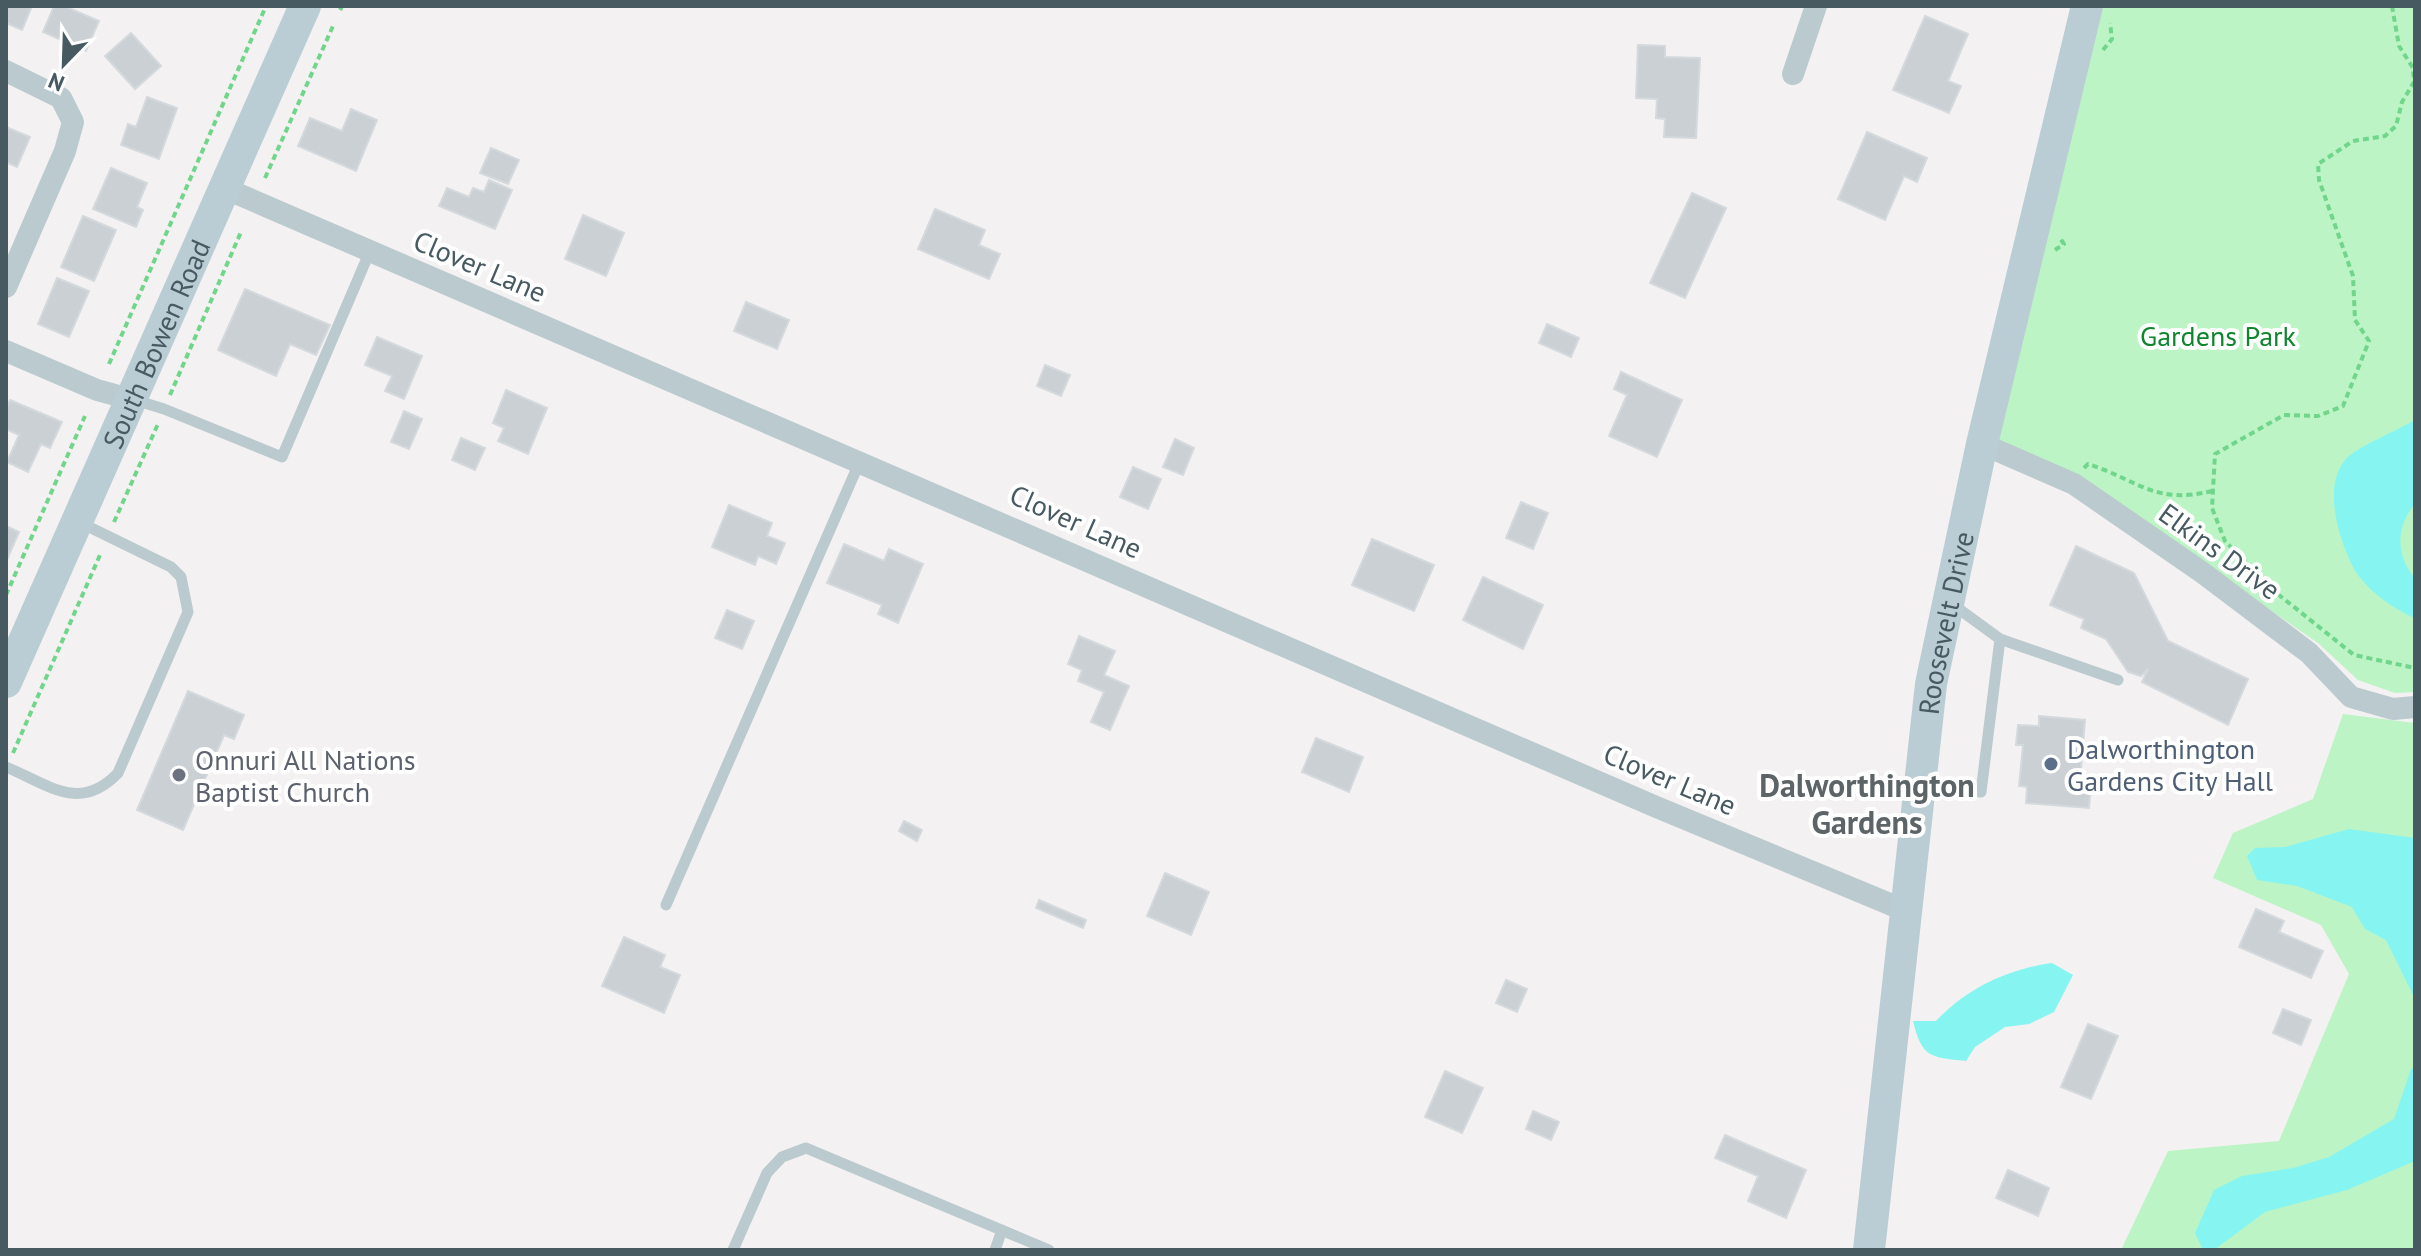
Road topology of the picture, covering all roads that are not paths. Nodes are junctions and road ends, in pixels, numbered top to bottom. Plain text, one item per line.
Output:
1 (305, 6) edge
2 (1816, 6) edge
3 (2087, 6) edge
4 (6, 71) edge
5 (1793, 74) dead end
6 (224, 188) junction
7 (370, 251) junction
8 (6, 287) edge
9 (6, 351) edge
10 (130, 399) junction
11 (1982, 444) junction
12 (860, 460) junction
13 (77, 521) junction
14 (1948, 601) junction
15 (16, 631) edge
16 (2000, 639) junction
17 (2118, 680) dead end
18 (6, 682) edge
19 (2415, 707) edge
20 (6, 767) edge
21 (1918, 787) junction
22 (666, 905) dead end
23 (1904, 910) junction
24 (1002, 1230) junction
25 (733, 1250) edge
26 (995, 1250) edge
27 (1049, 1250) edge
28 (1869, 1250) edge

1 - 6 street, South Bowen Road
2 - 5 street
3 - 11 street, Roosevelt Drive
4 - 8 street
6 - 7 street, Clover Lane
6 - 10 street, South Bowen Road
7 - 10 lane
7 - 12 street, Clover Lane
9 - 10 street
10 - 13 street, South Bowen Road
11 - 14 street, Roosevelt Drive
11 - 19 street, Elkins Drive
12 - 22 lane
12 - 23 street, Clover Lane
13 - 15 street, South Bowen Road
13 - 20 lane
14 - 16 lane
14 - 21 street, Roosevelt Drive
15 - 18 street, South Bowen Road
16 - 17 lane
16 - 21 lane
21 - 23 street, Roosevelt Drive
23 - 28 street, Roosevelt Drive
24 - 25 lane
24 - 26 lane
24 - 27 lane

